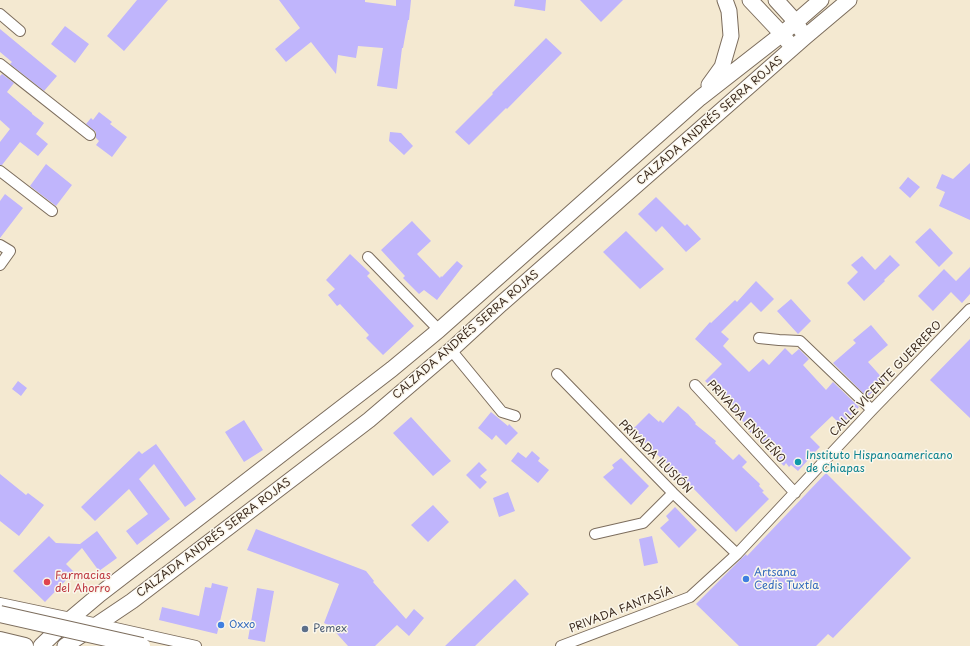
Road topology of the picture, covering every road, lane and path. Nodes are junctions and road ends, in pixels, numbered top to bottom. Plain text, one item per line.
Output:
1 (725, 0) edge
2 (750, 0) edge
3 (776, 0) edge
4 (821, 0) edge
5 (849, 0) edge
6 (0, 14) edge
7 (796, 22) junction
8 (20, 31) dead end
9 (782, 34) junction
10 (805, 37) junction
11 (792, 48) junction
12 (0, 64) edge
13 (700, 98) junction
14 (90, 135) dead end
15 (0, 171) edge
16 (52, 211) dead end
17 (0, 245) edge
18 (368, 257) dead end
19 (0, 265) edge
20 (970, 309) edge
21 (439, 330) junction
22 (759, 338) dead end
23 (451, 350) junction
24 (392, 369) junction
25 (557, 374) dead end
26 (695, 385) dead end
27 (406, 388) junction
28 (872, 410) junction
29 (515, 416) dead end
30 (673, 493) junction
31 (795, 493) junction
32 (595, 534) dead end
33 (738, 554) junction
34 (690, 597) joint
35 (0, 603) edge
36 (0, 614) edge
37 (71, 618) junction
38 (98, 624) junction
39 (0, 640) edge
40 (25, 646) edge
41 (41, 646) edge
42 (65, 646) edge
43 (142, 646) edge
44 (196, 646) edge
45 (561, 646) edge

1 - 13 main road
2 - 9 main road
3 - 7 main road
4 - 7 main road, CALZADA ANDRÉS SERRA ROJAS
5 - 10 main road, CALZADA ANDRÉS SERRA ROJAS
6 - 8 street
7 - 9 main road, CALZADA ANDRÉS SERRA ROJAS
7 - 10 main road
9 - 11 main road
9 - 13 main road, CALZADA ANDRÉS SERRA ROJAS
10 - 11 main road, CALZADA ANDRÉS SERRA ROJAS
11 - 23 main road, CALZADA ANDRÉS SERRA ROJAS
12 - 14 street
13 - 21 main road, CALZADA ANDRÉS SERRA ROJAS
15 - 16 street
17 - 19 street
18 - 21 street
20 - 28 street, CALLE VICENTE GUERRERO
21 - 24 main road, CALZADA ANDRÉS SERRA ROJAS
22 - 28 street
23 - 27 main road, CALZADA ANDRÉS SERRA ROJAS
23 - 29 street
24 - 27 main road
24 - 37 main road, CALZADA ANDRÉS SERRA ROJAS
25 - 30 street, PRIVADA ILUSIÓN
26 - 31 street, PRIVADA ENSUEÑO
27 - 38 main road, CALZADA ANDRÉS SERRA ROJAS
28 - 31 street, CALLE VICENTE GUERRERO
30 - 32 street
30 - 33 street, PRIVADA ILUSIÓN
31 - 33 street, CALLE VICENTE GUERRERO
33 - 34 street, CALLE VICENTE GUERRERO
34 - 45 street, PRIVADA FANTASÍA
35 - 37 street
36 - 43 main road, bridge
37 - 38 street
37 - 41 main road, CALZADA ANDRÉS SERRA ROJAS
38 - 42 main road, CALZADA ANDRÉS SERRA ROJAS
38 - 44 street
39 - 40 main road

